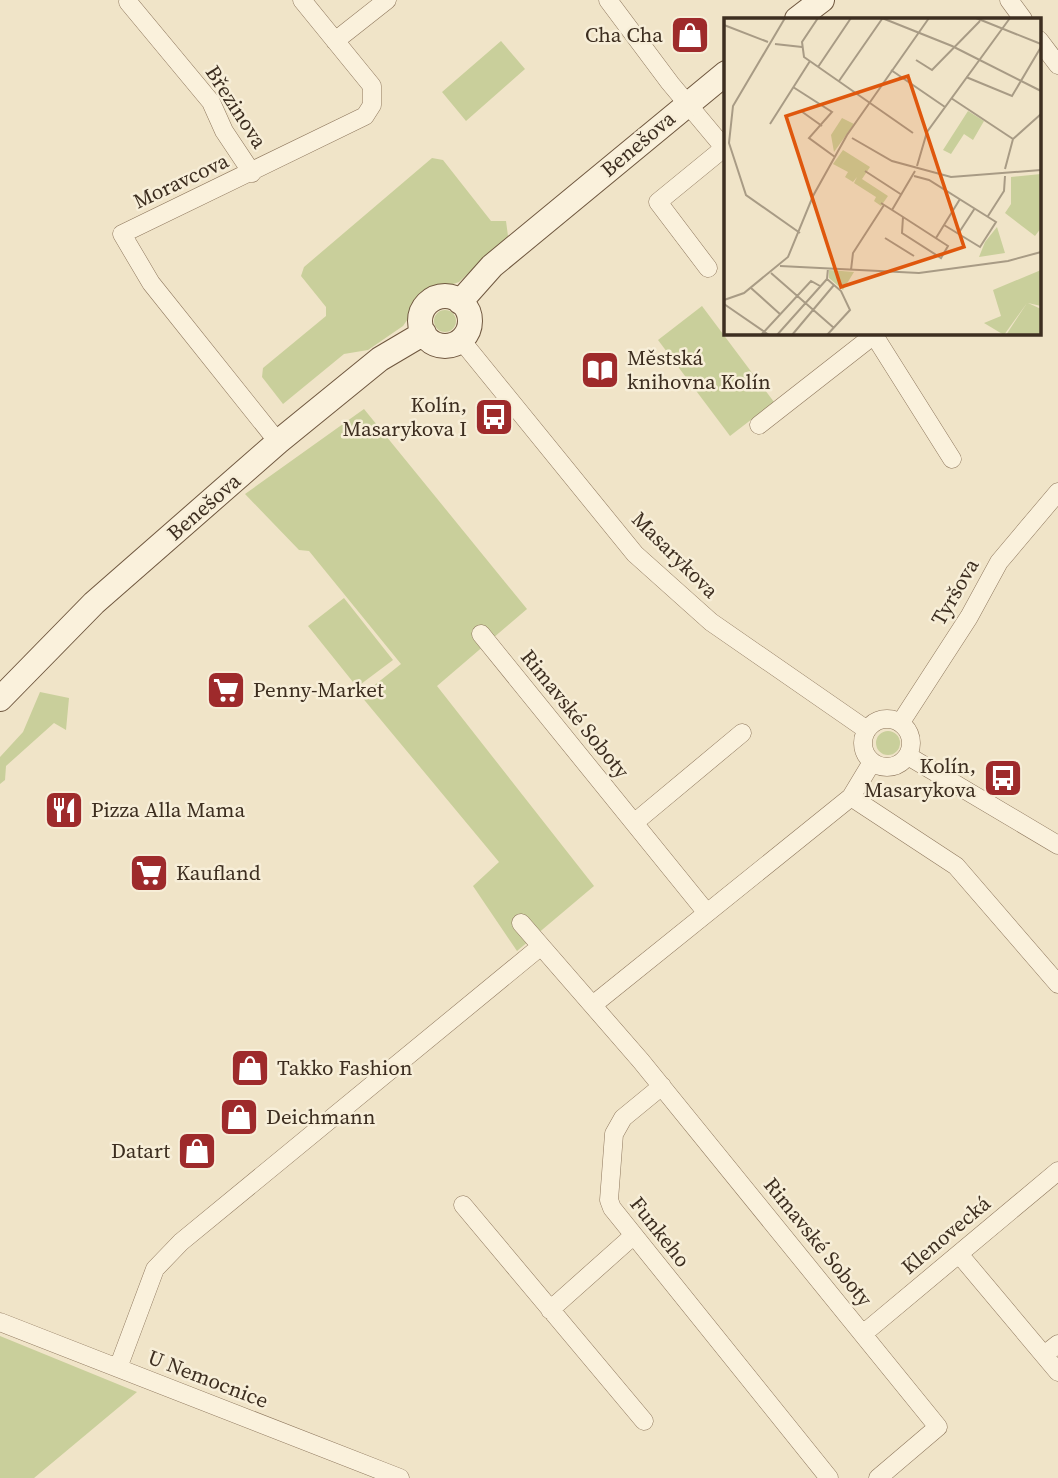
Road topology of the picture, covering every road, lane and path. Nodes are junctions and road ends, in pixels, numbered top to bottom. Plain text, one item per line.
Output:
1 (302, 0) edge
2 (387, 0) edge
3 (608, 0) edge
4 (822, 0) edge
5 (1009, 0) edge
6 (128, 2) dead end
7 (798, 18) edge
8 (1022, 18) edge
9 (335, 41) junction
10 (1040, 41) edge
11 (1058, 65) edge
12 (724, 74) edge
13 (687, 102) junction
14 (724, 148) edge
15 (724, 150) edge
16 (252, 173) junction
17 (708, 268) dead end
18 (460, 302) junction
19 (424, 333) junction
20 (873, 334) edge
21 (461, 341) junction
22 (759, 425) dead end
23 (278, 442) junction
24 (952, 459) dead end
25 (1058, 492) edge
26 (481, 634) dead end
27 (0, 699) edge
28 (901, 722) junction
29 (867, 730) junction
30 (742, 733) dead end
31 (908, 756) junction
32 (872, 762) junction
33 (850, 797) junction
34 (634, 823) junction
35 (1058, 845) edge
36 (707, 913) junction
37 (522, 923) dead end
38 (540, 947) junction
39 (1058, 984) edge
40 (594, 1004) junction
41 (662, 1086) junction
42 (1058, 1171) edge
43 (463, 1205) dead end
44 (633, 1237) junction
45 (959, 1254) junction
46 (550, 1310) junction
47 (0, 1322) edge
48 (863, 1334) junction
49 (1051, 1350) edge
50 (118, 1368) junction
51 (1058, 1372) edge
52 (644, 1421) dead end
53 (400, 1478) edge
54 (829, 1478) edge
55 (878, 1478) edge

1 - 9 street, Moravcova
2 - 9 street
3 - 13 street
4 - 7 street
5 - 8 street
6 - 16 street, Březinova
9 - 16 street, Moravcova
10 - 11 street
12 - 13 street, Benešova
13 - 14 street
13 - 18 street, Benešova
15 - 17 street
16 - 23 street, Moravcova
18 - 19 street
18 - 21 street
19 - 21 street
19 - 23 street, Benešova
20 - 22 street
20 - 24 street
21 - 29 street, Masarykova
23 - 27 street, Benešova
25 - 28 street, Tyršova
26 - 34 street, Rimavské Soboty
28 - 29 street
28 - 31 street
29 - 32 street
30 - 34 street
31 - 32 street
31 - 35 street
32 - 33 street
33 - 36 street
33 - 39 street
34 - 36 street, Rimavské Soboty
36 - 40 street
37 - 38 street
38 - 40 street
38 - 50 street
40 - 41 street
41 - 44 street, Funkeho
41 - 48 street, Rimavské Soboty
42 - 45 street, Klenovecká
43 - 46 street
44 - 46 street
44 - 54 street, Funkeho
45 - 48 street, Klenovecká
45 - 49 street
46 - 52 street
47 - 50 street, U Nemocnice
48 - 55 street, Rimavské Soboty
49 - 51 street
50 - 53 street, U Nemocnice

